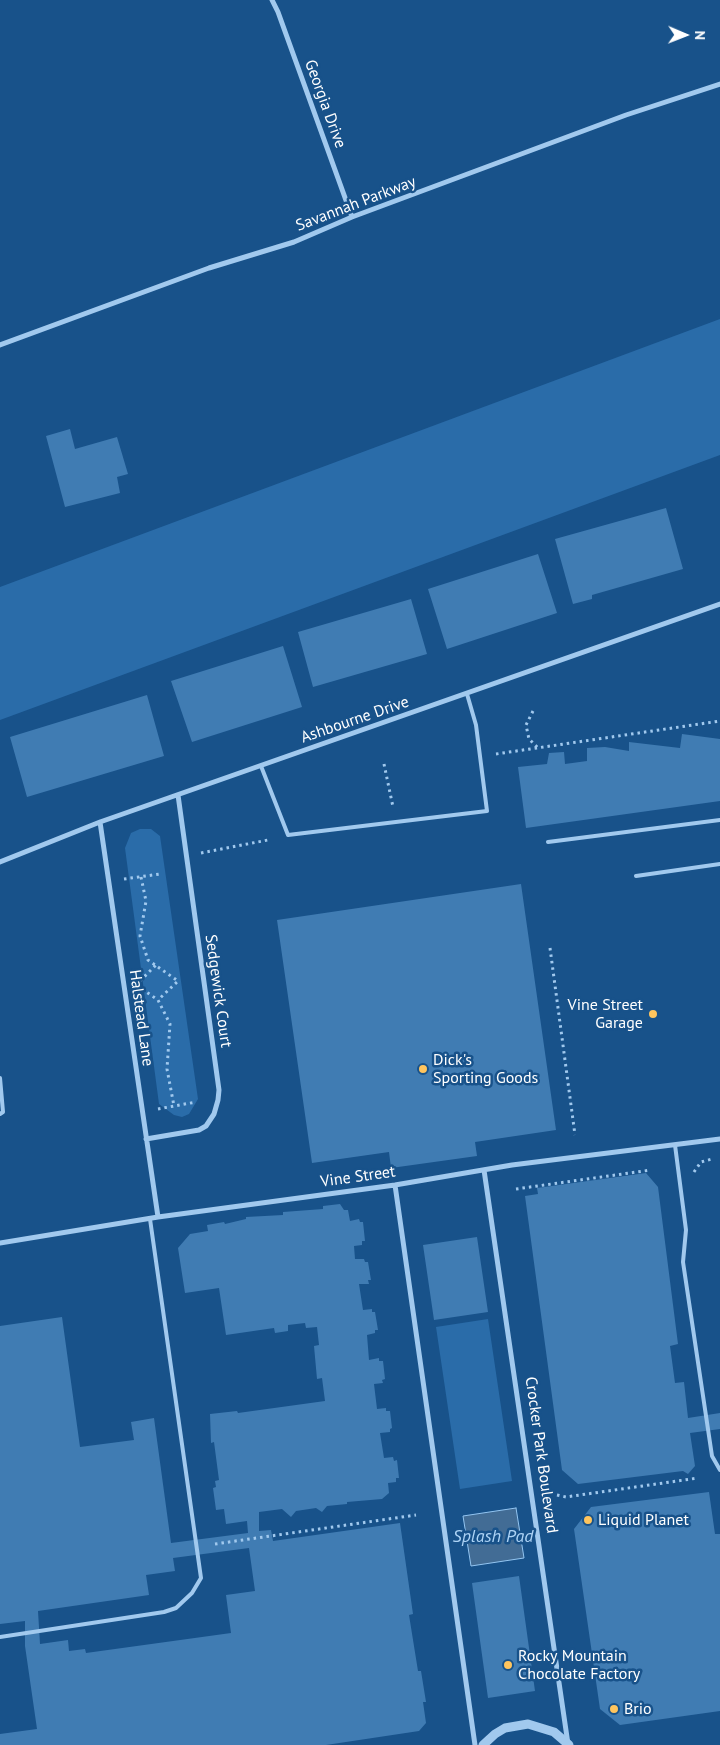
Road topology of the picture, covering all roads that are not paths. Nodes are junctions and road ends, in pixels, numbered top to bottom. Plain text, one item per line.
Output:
1 (272, 0) edge
2 (720, 84) edge
3 (352, 217) junction
4 (0, 345) edge
5 (720, 604) edge
6 (467, 694) junction
7 (261, 766) junction
8 (178, 796) junction
9 (720, 820) edge
10 (100, 822) junction
11 (548, 842) dead end
12 (0, 862) edge
13 (720, 864) edge
14 (636, 876) dead end
15 (0, 1078) edge
16 (0, 1114) edge
17 (146, 1138) junction
18 (720, 1139) edge
19 (674, 1145) junction
20 (484, 1170) junction
21 (395, 1185) junction
22 (158, 1218) junction
23 (150, 1219) junction
24 (0, 1243) edge
25 (720, 1470) edge
26 (0, 1637) edge
27 (475, 1745) edge
28 (483, 1745) edge
29 (568, 1745) edge

1 - 3 street, Georgia Drive
2 - 3 street, Savannah Parkway
3 - 4 street, Savannah Parkway
5 - 6 street, Ashbourne Drive
6 - 7 street, Ashbourne Drive
6 - 7 lane
7 - 8 street, Ashbourne Drive
8 - 10 street, Ashbourne Drive
8 - 17 street, Sedgewick Court
9 - 11 lane
10 - 12 street, Ashbourne Drive
10 - 17 street, Halstead Lane
13 - 14 lane
15 - 16 lane
17 - 22 street, Halstead Lane
18 - 19 street, Vine Street
19 - 20 street, Vine Street
19 - 25 lane
20 - 21 street, Vine Street
20 - 29 street, Crocker Park Boulevard
21 - 22 street, Vine Street
21 - 27 street
22 - 23 street, Vine Street
23 - 24 street, Vine Street
23 - 26 lane
28 - 29 street, Crocker Park Boulevard

